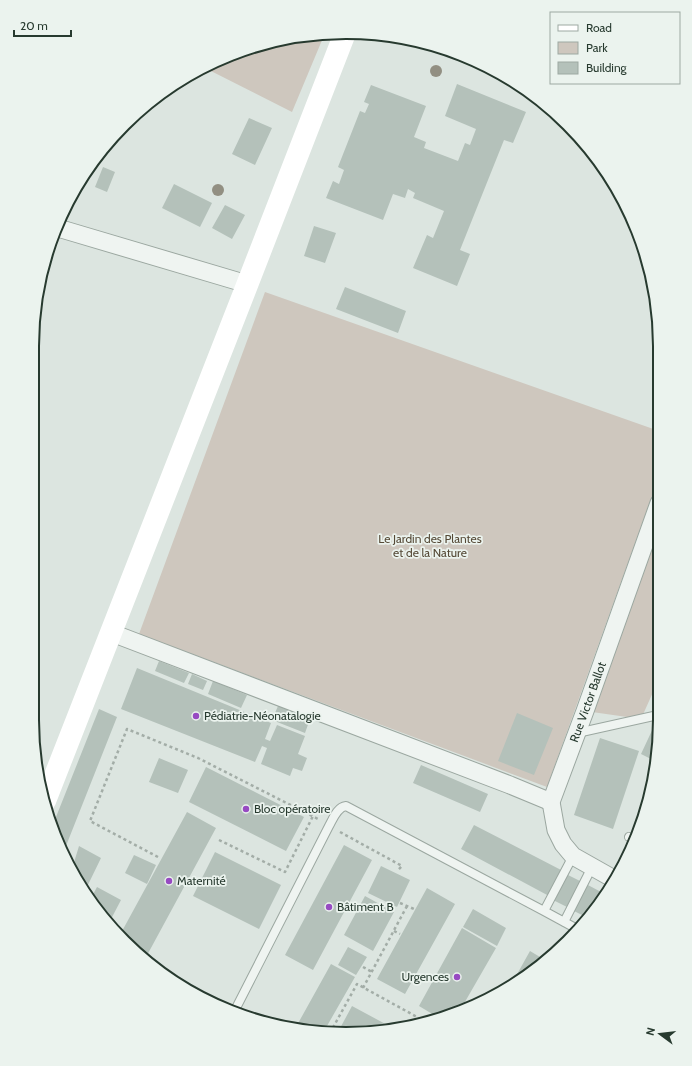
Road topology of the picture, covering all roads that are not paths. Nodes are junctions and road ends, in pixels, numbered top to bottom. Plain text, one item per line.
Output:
1 (343, 39) edge
2 (62, 229) edge
3 (247, 284) junction
4 (653, 517) edge
5 (112, 633) junction
6 (653, 716) edge
7 (576, 733) junction
8 (48, 794) edge
9 (551, 802) junction
10 (573, 856) junction
11 (592, 867) junction
12 (610, 877) edge
13 (544, 911) junction
14 (564, 922) junction
15 (573, 927) edge
16 (237, 1007) edge

1 - 3 main road
2 - 3 street
3 - 5 main road
4 - 7 street, Rue Victor Ballot
5 - 8 main road
5 - 9 street
6 - 7 lane
7 - 9 street, Rue Victor Ballot
9 - 10 street
10 - 11 street
10 - 13 lane
11 - 12 street
11 - 14 lane
13 - 14 lane
13 - 16 lane
14 - 15 lane

